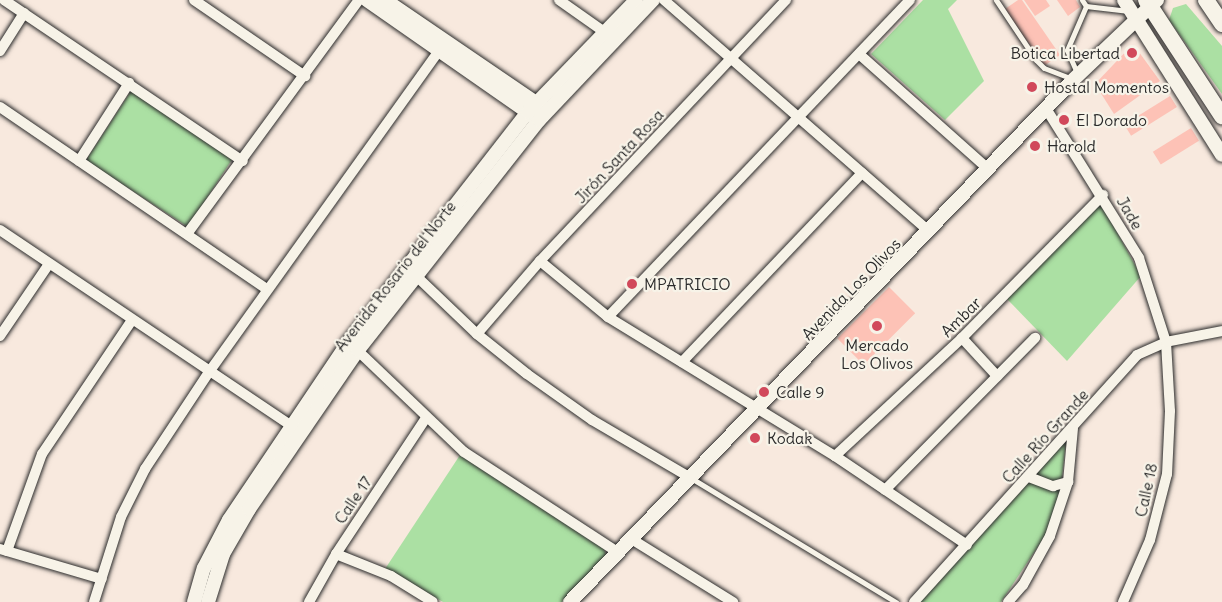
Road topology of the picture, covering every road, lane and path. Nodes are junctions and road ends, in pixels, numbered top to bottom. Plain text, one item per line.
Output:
1 (4, 0) edge
2 (194, 0) edge
3 (359, 0) edge
4 (367, 0) edge
5 (385, 0) edge
6 (559, 0) edge
7 (636, 0) edge
8 (653, 0) edge
9 (664, 0) edge
10 (786, 0) edge
11 (910, 0) edge
12 (996, 0) edge
13 (1206, 0) edge
14 (1151, 2) edge
15 (1084, 3) edge
16 (1131, 9) edge
17 (24, 14) junction
18 (1222, 24) edge
19 (610, 36) junction
20 (442, 46) junction
21 (0, 51) edge
22 (859, 54) junction
23 (733, 58) junction
24 (305, 76) junction
25 (1076, 78) junction
26 (129, 83) junction
27 (0, 107) edge
28 (1047, 110) junction
29 (538, 112) junction
30 (799, 116) junction
31 (1222, 116) edge
32 (1222, 155) edge
33 (79, 161) junction
34 (243, 161) junction
35 (988, 169) junction
36 (861, 173) junction
37 (1103, 195) junction
38 (0, 230) edge
39 (929, 231) junction
40 (187, 234) junction
41 (540, 261) junction
42 (49, 264) junction
43 (411, 270) junction
44 (267, 289) junction
45 (608, 317) junction
46 (132, 320) junction
47 (1222, 331) edge
48 (477, 334) junction
49 (0, 336) edge
50 (962, 338) junction
51 (1035, 338) dead end
52 (1166, 342) junction
53 (353, 346) junction
54 (682, 362) junction
55 (209, 372) junction
56 (997, 376) junction
57 (757, 410) junction
58 (426, 418) junction
59 (1073, 428) junction
60 (297, 429) junction
61 (835, 456) junction
62 (1029, 477) junction
63 (691, 478) junction
64 (1068, 482) junction
65 (885, 490) junction
66 (633, 540) junction
67 (967, 545) junction
68 (3, 550) edge
69 (619, 553) junction
70 (336, 554) junction
71 (102, 579) junction
72 (94, 602) edge
73 (194, 602) edge
74 (208, 602) edge
75 (309, 602) edge
76 (433, 602) edge
77 (571, 602) edge
78 (733, 602) edge
79 (896, 602) edge
80 (915, 602) edge
81 (1008, 602) edge
82 (1123, 602) edge

1 - 17 street
2 - 24 street
3 - 24 street
4 - 20 street
5 - 20 street
6 - 19 street
7 - 19 street, Avenida Rosario del Norte
8 - 19 street, Avenida Rosario del Norte
9 - 23 street
10 - 23 street, Jirón Santa Rosa
11 - 22 street
12 - 25 lane
13 - 18 main road
14 - 16 street, Avenida Los Olivos
14 - 31 main road
15 - 16 lane
15 - 25 lane
16 - 25 street, Avenida Los Olivos
16 - 32 street
17 - 21 street
17 - 26 street
19 - 29 street, Avenida Rosario del Norte
20 - 29 street
20 - 44 street
22 - 30 street
22 - 35 street
23 - 30 street
23 - 41 street, Jirón Santa Rosa
24 - 34 street
25 - 28 street, Avenida Los Olivos
26 - 33 street
26 - 34 street
27 - 33 street
28 - 35 street, Avenida Los Olivos
28 - 37 street, Jade
29 - 43 street, Avenida Rosario del Norte
30 - 36 street
30 - 45 street
33 - 40 street
34 - 40 street
35 - 39 street, Avenida Los Olivos
36 - 39 street
36 - 54 street
37 - 50 street, Ambar
37 - 52 street, Jade
38 - 42 street
39 - 57 street, Avenida Los Olivos
40 - 44 street
41 - 45 street
41 - 48 street, Jirón Santa Rosa
42 - 46 street
42 - 49 street
43 - 48 street
43 - 53 street, Avenida Rosario del Norte
44 - 55 street
45 - 54 street
46 - 55 street
46 - 68 street
47 - 52 street, Calle Río Grande
48 - 63 street
50 - 56 street
50 - 61 street, Ambar
51 - 56 street
52 - 59 street, Calle Río Grande
52 - 82 street, Calle 18
53 - 58 street
53 - 60 street, Avenida Rosario del Norte
54 - 57 street
55 - 60 street
55 - 71 street
56 - 65 street
57 - 61 street
57 - 63 street, Avenida Los Olivos
58 - 69 street
58 - 70 street, Calle 17
59 - 62 street, Calle Río Grande
59 - 64 street
60 - 73 street, Avenida Rosario del Norte
60 - 74 street, Avenida Rosario del Norte
61 - 65 street
62 - 64 street
62 - 67 street, Calle Río Grande
63 - 66 street, Avenida Los Olivos
63 - 79 lane
64 - 81 street
65 - 67 street
66 - 69 street, Avenida Los Olivos
66 - 78 street
67 - 80 street, Calle Río Grande
68 - 71 street
69 - 77 street, Avenida Los Olivos
70 - 75 street, Calle 17
70 - 76 street
71 - 72 street

